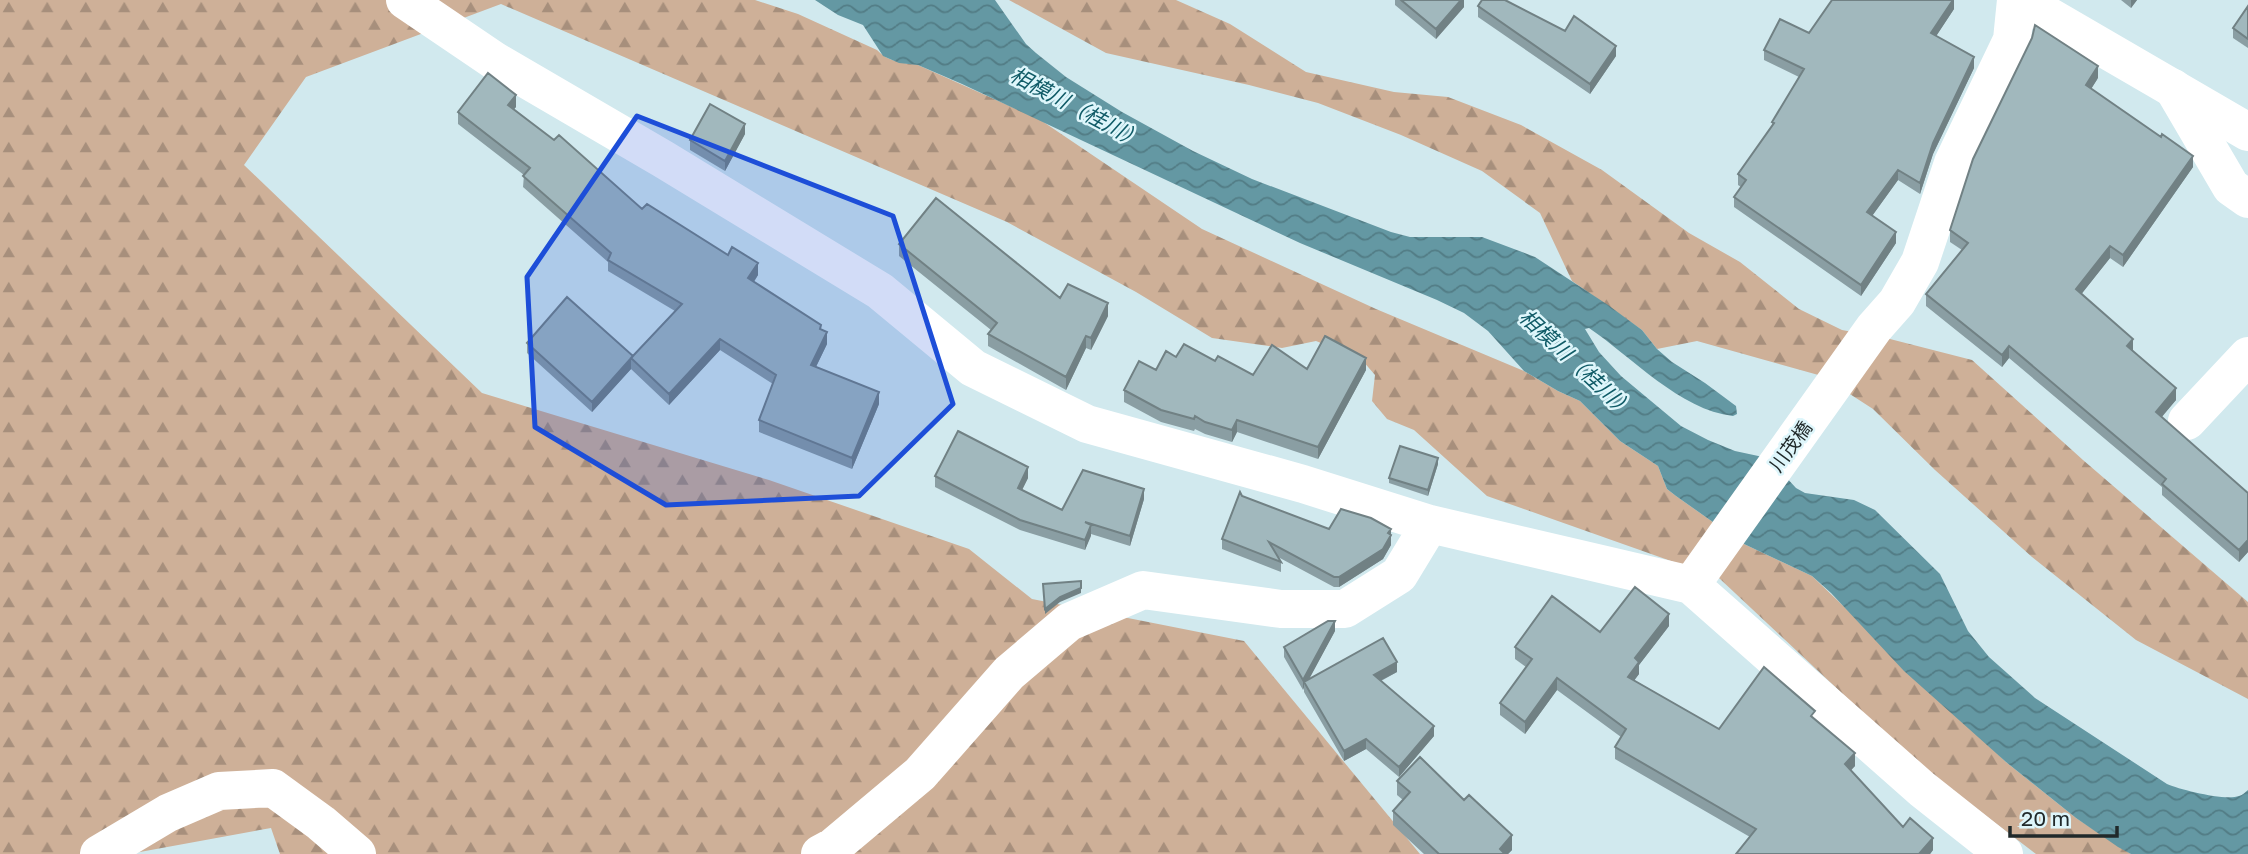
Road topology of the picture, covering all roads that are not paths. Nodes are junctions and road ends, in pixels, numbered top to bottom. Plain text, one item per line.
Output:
1 (405, 0) edge
2 (2018, 0) edge
3 (2173, 88) junction
4 (2248, 132) edge
5 (2248, 199) edge
6 (2248, 356) edge
7 (2187, 421) dead end
8 (1430, 524) junction
9 (1698, 574) junction
10 (99, 854) edge
11 (357, 854) edge
12 (820, 854) edge
13 (2004, 854) edge

1 - 8 street
2 - 3 street
2 - 9 street, 川茂橋
3 - 4 street
3 - 5 street
6 - 7 street
8 - 9 street
8 - 12 street
9 - 13 street
10 - 11 street

